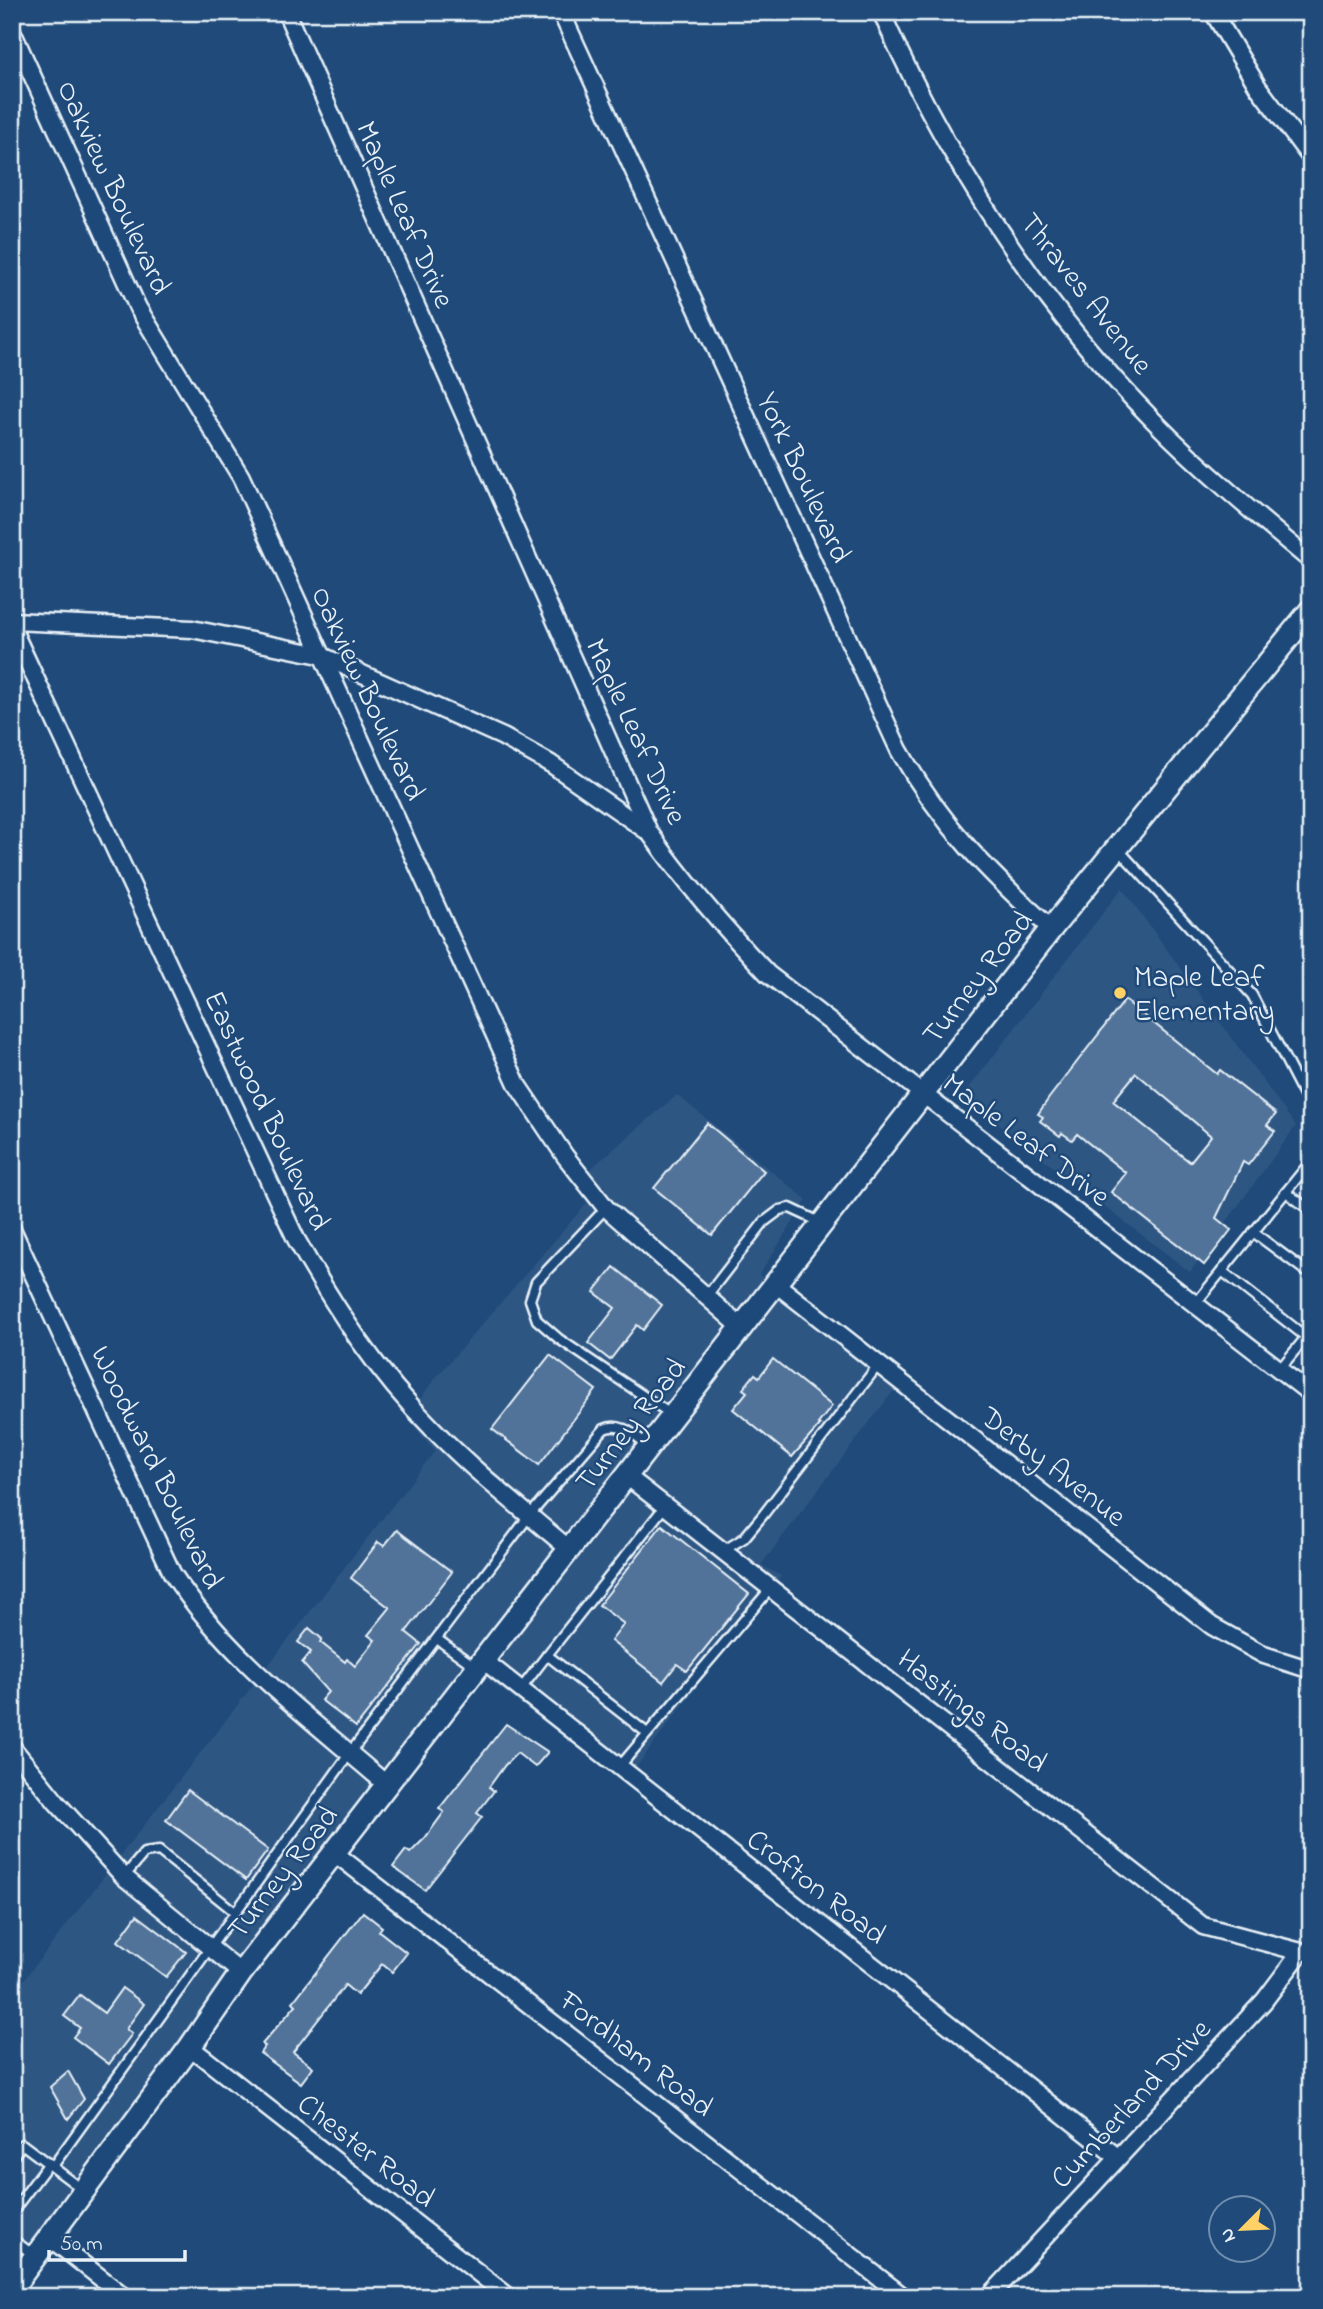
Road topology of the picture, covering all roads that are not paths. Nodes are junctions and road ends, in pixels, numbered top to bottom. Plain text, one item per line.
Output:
1 (286, 12) edge
2 (561, 12) edge
3 (881, 12) edge
4 (1213, 12) edge
5 (12, 31) edge
6 (1311, 158) edge
7 (1311, 561) edge
8 (1311, 610) edge
9 (12, 621) edge
10 (12, 628) edge
11 (320, 655) junction
12 (649, 832) junction
13 (1117, 848) junction
14 (1051, 929) junction
15 (923, 1095) junction
16 (1311, 1109) edge
17 (1311, 1161) edge
18 (1286, 1192) junction
19 (606, 1208) junction
20 (1311, 1211) edge
21 (823, 1224) junction
22 (12, 1229) edge
23 (1253, 1232) junction
24 (1222, 1271) junction
25 (1311, 1275) edge
26 (776, 1284) junction
27 (706, 1297) junction
28 (1196, 1303) junction
29 (742, 1328) junction
30 (1308, 1334) edge
31 (879, 1364) junction
32 (1279, 1370) junction
33 (1310, 1391) edge
34 (674, 1416) junction
35 (651, 1447) junction
36 (628, 1477) junction
37 (665, 1506) junction
38 (530, 1516) junction
39 (569, 1549) junction
40 (723, 1551) junction
41 (771, 1588) junction
42 (437, 1639) junction
43 (547, 1655) junction
44 (480, 1664) junction
45 (1311, 1670) edge
46 (522, 1689) junction
47 (648, 1733) junction
48 (12, 1747) edge
49 (351, 1753) junction
50 (620, 1766) junction
51 (387, 1785) junction
52 (336, 1854) junction
53 (124, 1877) junction
54 (235, 1912) junction
55 (209, 1948) junction
56 (1306, 1951) edge
57 (241, 1973) junction
58 (190, 2047) junction
59 (1116, 2156) junction
60 (12, 2158) edge
61 (51, 2164) junction
62 (84, 2191) junction
63 (12, 2212) edge
64 (50, 2238) junction
65 (12, 2239) edge
66 (36, 2257) junction
67 (12, 2288) edge
68 (125, 2297) edge
69 (509, 2297) edge
70 (904, 2297) edge
71 (989, 2297) edge

1 - 12 street, Maple Leaf Drive
2 - 14 street, York Boulevard
3 - 7 street, Thraves Avenue
4 - 6 street
5 - 11 street, Oakview Boulevard
8 - 13 main road, Turney Road
9 - 11 street
10 - 38 street, Eastwood Boulevard
11 - 12 street
11 - 19 street, Oakview Boulevard
12 - 15 street, Maple Leaf Drive
13 - 14 main road, Turney Road
13 - 16 lane
14 - 15 main road, Turney Road
15 - 21 main road, Turney Road
15 - 28 street, Maple Leaf Drive
17 - 18 lane
18 - 20 lane
18 - 23 lane
19 - 27 street, Oakview Boulevard
19 - 34 lane
21 - 26 main road, Turney Road
21 - 27 lane
22 - 49 street, Woodward Boulevard
23 - 24 lane
23 - 25 lane
24 - 28 lane
24 - 30 lane
26 - 29 main road, Turney Road
26 - 31 street, Derby Avenue
27 - 29 street, Oakview Boulevard
28 - 32 street, Maple Leaf Drive
29 - 34 main road, Turney Road
30 - 32 lane
31 - 40 lane
31 - 45 street, Derby Avenue
32 - 33 street, Maple Leaf Drive
34 - 35 main road, Turney Road
35 - 36 main road, Turney Road
35 - 38 lane
36 - 37 street, Hastings Road
36 - 39 main road, Turney Road
37 - 40 street, Hastings Road
37 - 43 lane
38 - 39 street, Eastwood Boulevard
38 - 42 lane
39 - 44 main road, Turney Road
40 - 41 street, Hastings Road
41 - 47 lane
41 - 56 street, Hastings Road
42 - 44 lane
42 - 49 lane
43 - 46 lane
43 - 47 lane
44 - 46 street, Crofton Road
44 - 51 main road, Turney Road
46 - 50 street, Crofton Road
47 - 50 lane
48 - 53 street
49 - 51 street, Woodward Boulevard
49 - 54 lane
50 - 59 street, Crofton Road
51 - 52 main road, Turney Road
52 - 57 main road, Turney Road
52 - 70 street, Fordham Road
53 - 54 lane
53 - 55 street
54 - 55 lane
55 - 57 street
55 - 61 lane
56 - 59 street, Cumberland Drive
57 - 58 main road, Turney Road
58 - 62 main road, Turney Road
58 - 69 street, Chester Road
59 - 71 street, Cumberland Drive
60 - 61 lane
61 - 62 lane
61 - 63 lane
62 - 64 main road, Turney Road
64 - 66 main road, Turney Road
64 - 68 street
65 - 66 lane
66 - 67 main road, Turney Road

